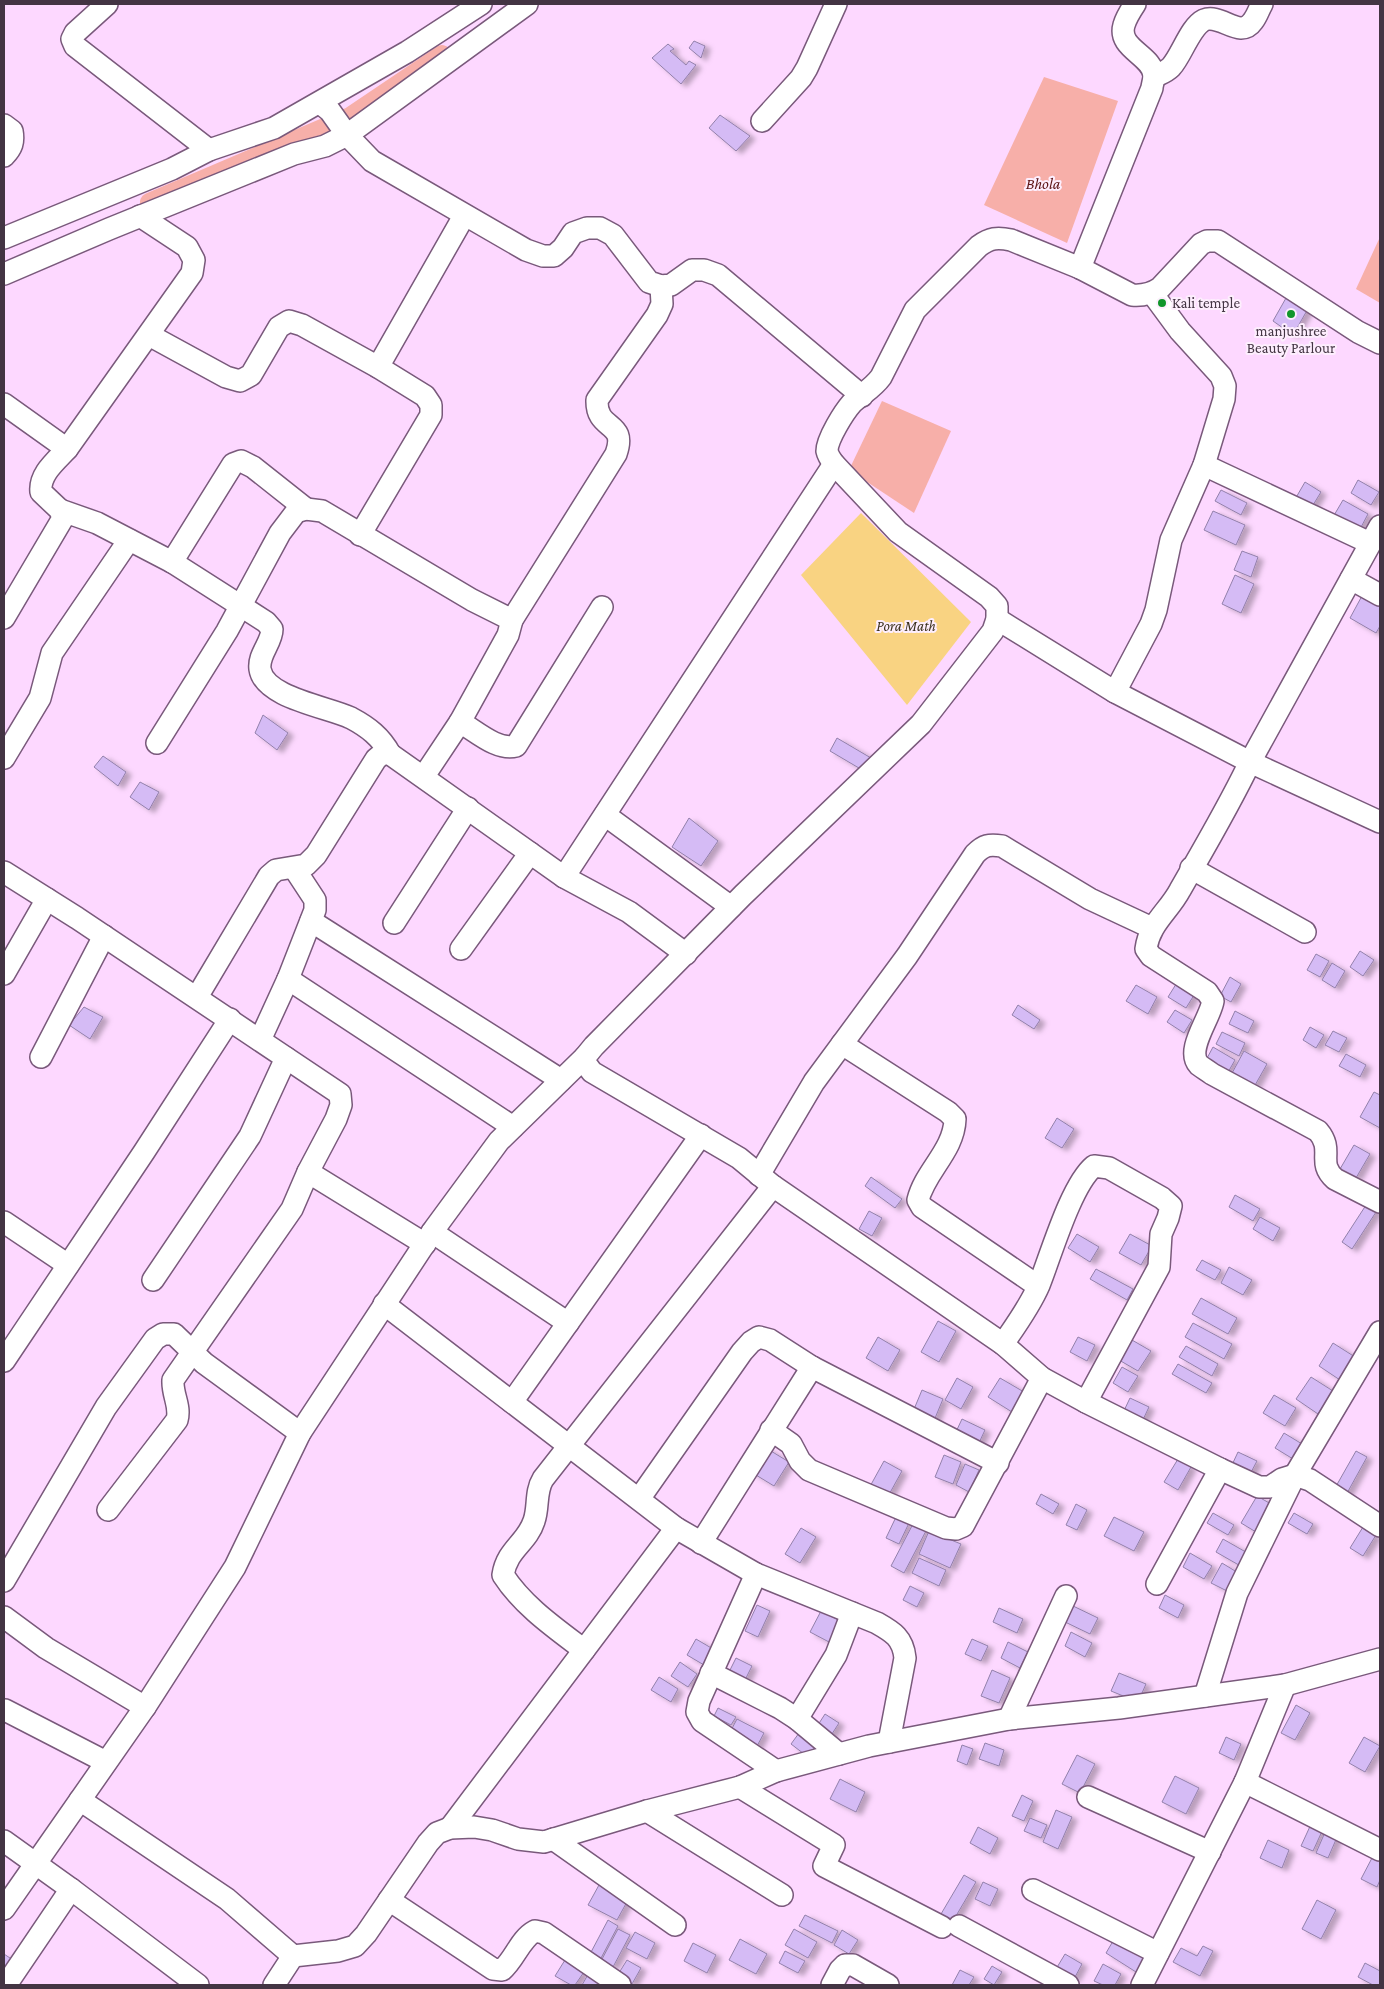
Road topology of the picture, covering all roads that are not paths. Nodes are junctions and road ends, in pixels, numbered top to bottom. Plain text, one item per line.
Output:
1 (107, 4) edge
2 (481, 4) edge
3 (527, 4) edge
4 (836, 4) edge
5 (1134, 4) edge
6 (1262, 4) edge
7 (1154, 77) junction
8 (335, 119) junction
9 (762, 122) dead end
10 (4, 125) edge
11 (209, 150) junction
12 (4, 156) edge
13 (140, 216) junction
14 (464, 216) junction
15 (5, 237) edge
16 (1080, 268) junction
17 (4, 274) edge
18 (661, 286) junction
19 (1152, 294) junction
20 (149, 335) junction
21 (1380, 343) edge
22 (378, 367) junction
23 (862, 396) junction
24 (4, 404) edge
25 (67, 449) junction
26 (834, 464) junction
27 (1204, 465) junction
28 (306, 509) junction
29 (60, 510) junction
30 (360, 535) junction
31 (1375, 535) edge
32 (129, 540) junction
33 (172, 562) junction
34 (1352, 579) junction
35 (1380, 595) edge
36 (242, 607) junction
37 (602, 607) dead end
38 (4, 618) edge
39 (512, 620) junction
40 (997, 620) junction
41 (1115, 692) junction
42 (460, 722) junction
43 (157, 743) dead end
44 (390, 754) junction
45 (4, 758) edge
46 (1250, 762) junction
47 (424, 776) junction
48 (468, 808) junction
49 (605, 815) junction
50 (1380, 822) edge
51 (530, 853) junction
52 (294, 868) junction
53 (1191, 868) junction
54 (6, 877) edge
55 (564, 877) junction
56 (47, 899) junction
57 (731, 907) junction
58 (311, 921) junction
59 (394, 923) dead end
60 (1152, 928) junction
61 (1305, 932) dead end
62 (104, 936) junction
63 (461, 949) dead end
64 (686, 954) junction
65 (4, 974) edge
66 (288, 978) junction
67 (196, 997) junction
68 (230, 1019) junction
69 (260, 1040) junction
70 (842, 1044) junction
71 (41, 1057) dead end
72 (585, 1057) junction
73 (286, 1058) junction
74 (561, 1080) junction
75 (513, 1127) junction
76 (701, 1135) junction
77 (308, 1172) junction
78 (766, 1180) junction
79 (1378, 1196) edge
80 (4, 1222) edge
81 (429, 1238) junction
82 (68, 1265) junction
83 (153, 1280) dead end
84 (1038, 1286) junction
85 (384, 1304) junction
86 (568, 1322) junction
87 (1380, 1332) edge
88 (1003, 1344) junction
89 (191, 1353) junction
90 (1373, 1358) edge
91 (4, 1361) edge
92 (812, 1367) junction
93 (1042, 1378) junction
94 (512, 1402) junction
95 (1086, 1402) junction
96 (771, 1430) junction
97 (300, 1433) junction
98 (570, 1445) junction
99 (998, 1463) junction
100 (1220, 1469) junction
101 (1294, 1475) junction
102 (639, 1500) junction
103 (108, 1510) dead end
104 (1380, 1526) edge
105 (676, 1528) junction
106 (701, 1542) junction
107 (756, 1574) junction
108 (4, 1581) edge
109 (1156, 1584) dead end
110 (1066, 1596) dead end
111 (852, 1613) junction
112 (4, 1617) edge
113 (584, 1650) junction
114 (1380, 1659) edge
115 (711, 1673) junction
116 (1285, 1684) junction
117 (1205, 1696) junction
118 (146, 1707) junction
119 (4, 1710) edge
120 (797, 1719) junction
121 (1009, 1719) junction
122 (889, 1742) junction
123 (839, 1754) junction
124 (106, 1762) junction
125 (776, 1772) junction
126 (1245, 1782) junction
127 (740, 1787) junction
128 (1088, 1797) dead end
129 (80, 1800) junction
130 (647, 1811) junction
131 (450, 1828) junction
132 (553, 1839) junction
133 (4, 1841) edge
134 (1380, 1850) edge
135 (1210, 1852) junction
136 (35, 1863) junction
137 (71, 1889) junction
138 (1033, 1890) dead end
139 (782, 1895) dead end
140 (390, 1900) junction
141 (4, 1909) edge
142 (675, 1925) dead end
143 (1158, 1953) junction
144 (294, 1956) junction
145 (5, 1985) edge
146 (198, 1985) edge
147 (274, 1985) edge
148 (620, 1985) edge
149 (832, 1985) edge
150 (888, 1985) edge
151 (1068, 1985) edge
152 (1142, 1985) edge

1 - 11 street
2 - 8 street
3 - 8 street
4 - 9 street
5 - 7 street
6 - 7 street
7 - 16 street
8 - 11 street
8 - 13 street
8 - 14 street
10 - 12 street
11 - 15 street
13 - 17 street
13 - 20 street
14 - 18 street
14 - 22 street
16 - 19 street
16 - 23 street
18 - 23 street
18 - 39 street
19 - 21 street
19 - 27 street
20 - 22 street
20 - 25 street
22 - 30 street
23 - 26 street
24 - 25 street
25 - 29 street
26 - 40 street
26 - 49 street
27 - 31 street
27 - 41 street
28 - 30 street
28 - 33 street
28 - 36 street
29 - 32 street
29 - 38 street
30 - 39 street
31 - 34 street
32 - 33 street
32 - 45 street
33 - 36 street
34 - 35 street
34 - 46 street
36 - 43 street
36 - 44 street
37 - 42 street
39 - 42 street
40 - 41 street
40 - 57 street
41 - 46 street
42 - 47 street
44 - 47 street
44 - 52 street
46 - 50 street
46 - 53 street
47 - 48 street
48 - 51 street
48 - 59 street
49 - 55 street
49 - 57 street
51 - 55 street
51 - 63 street
52 - 58 street
52 - 67 street
53 - 60 street
53 - 61 street
54 - 56 street
55 - 64 street
56 - 62 street
56 - 65 street
57 - 64 street
58 - 66 street
58 - 74 street
60 - 70 street
60 - 79 street
62 - 67 street
62 - 71 street
64 - 72 street
66 - 69 street
66 - 75 street
67 - 68 street
68 - 69 street
68 - 82 street
69 - 73 street
70 - 78 street
70 - 84 street
72 - 74 street
72 - 76 street
73 - 77 street
73 - 83 street
74 - 75 street
75 - 81 street
76 - 78 street
76 - 86 street
77 - 81 street
77 - 89 street
78 - 88 street
78 - 98 street
80 - 82 street
81 - 85 street
81 - 86 street
82 - 91 street
84 - 88 street
84 - 95 street
85 - 94 street
85 - 97 street
86 - 94 street
87 - 90 street
88 - 93 street
89 - 97 street
89 - 103 street
89 - 108 street
90 - 101 street
92 - 96 street
92 - 99 street
92 - 102 street
93 - 95 street
93 - 99 street
94 - 98 street
95 - 100 street
96 - 99 street
96 - 106 street
97 - 118 street
98 - 102 street
98 - 113 street
100 - 101 street
100 - 109 street
101 - 104 street
101 - 117 street
102 - 105 street
105 - 106 street
105 - 113 street
106 - 107 street
107 - 111 street
107 - 115 street
110 - 121 street
111 - 120 street
111 - 122 street
112 - 118 street
113 - 131 street
114 - 116 street
115 - 120 street
115 - 125 street
116 - 117 street
116 - 126 street
117 - 121 street
118 - 124 street
119 - 124 street
120 - 123 street
121 - 122 street
122 - 123 street
123 - 125 street
124 - 129 street
125 - 127 street
126 - 134 street
126 - 135 street
127 - 130 street
127 - 151 street
128 - 135 street
129 - 136 street
129 - 144 street
130 - 132 street
130 - 139 street
131 - 132 street
131 - 140 street
132 - 142 street
133 - 136 street
135 - 143 street
136 - 137 street
136 - 141 street
137 - 145 street
137 - 146 street
138 - 143 street
140 - 144 street
140 - 148 street
143 - 152 street
144 - 147 street
149 - 150 street

